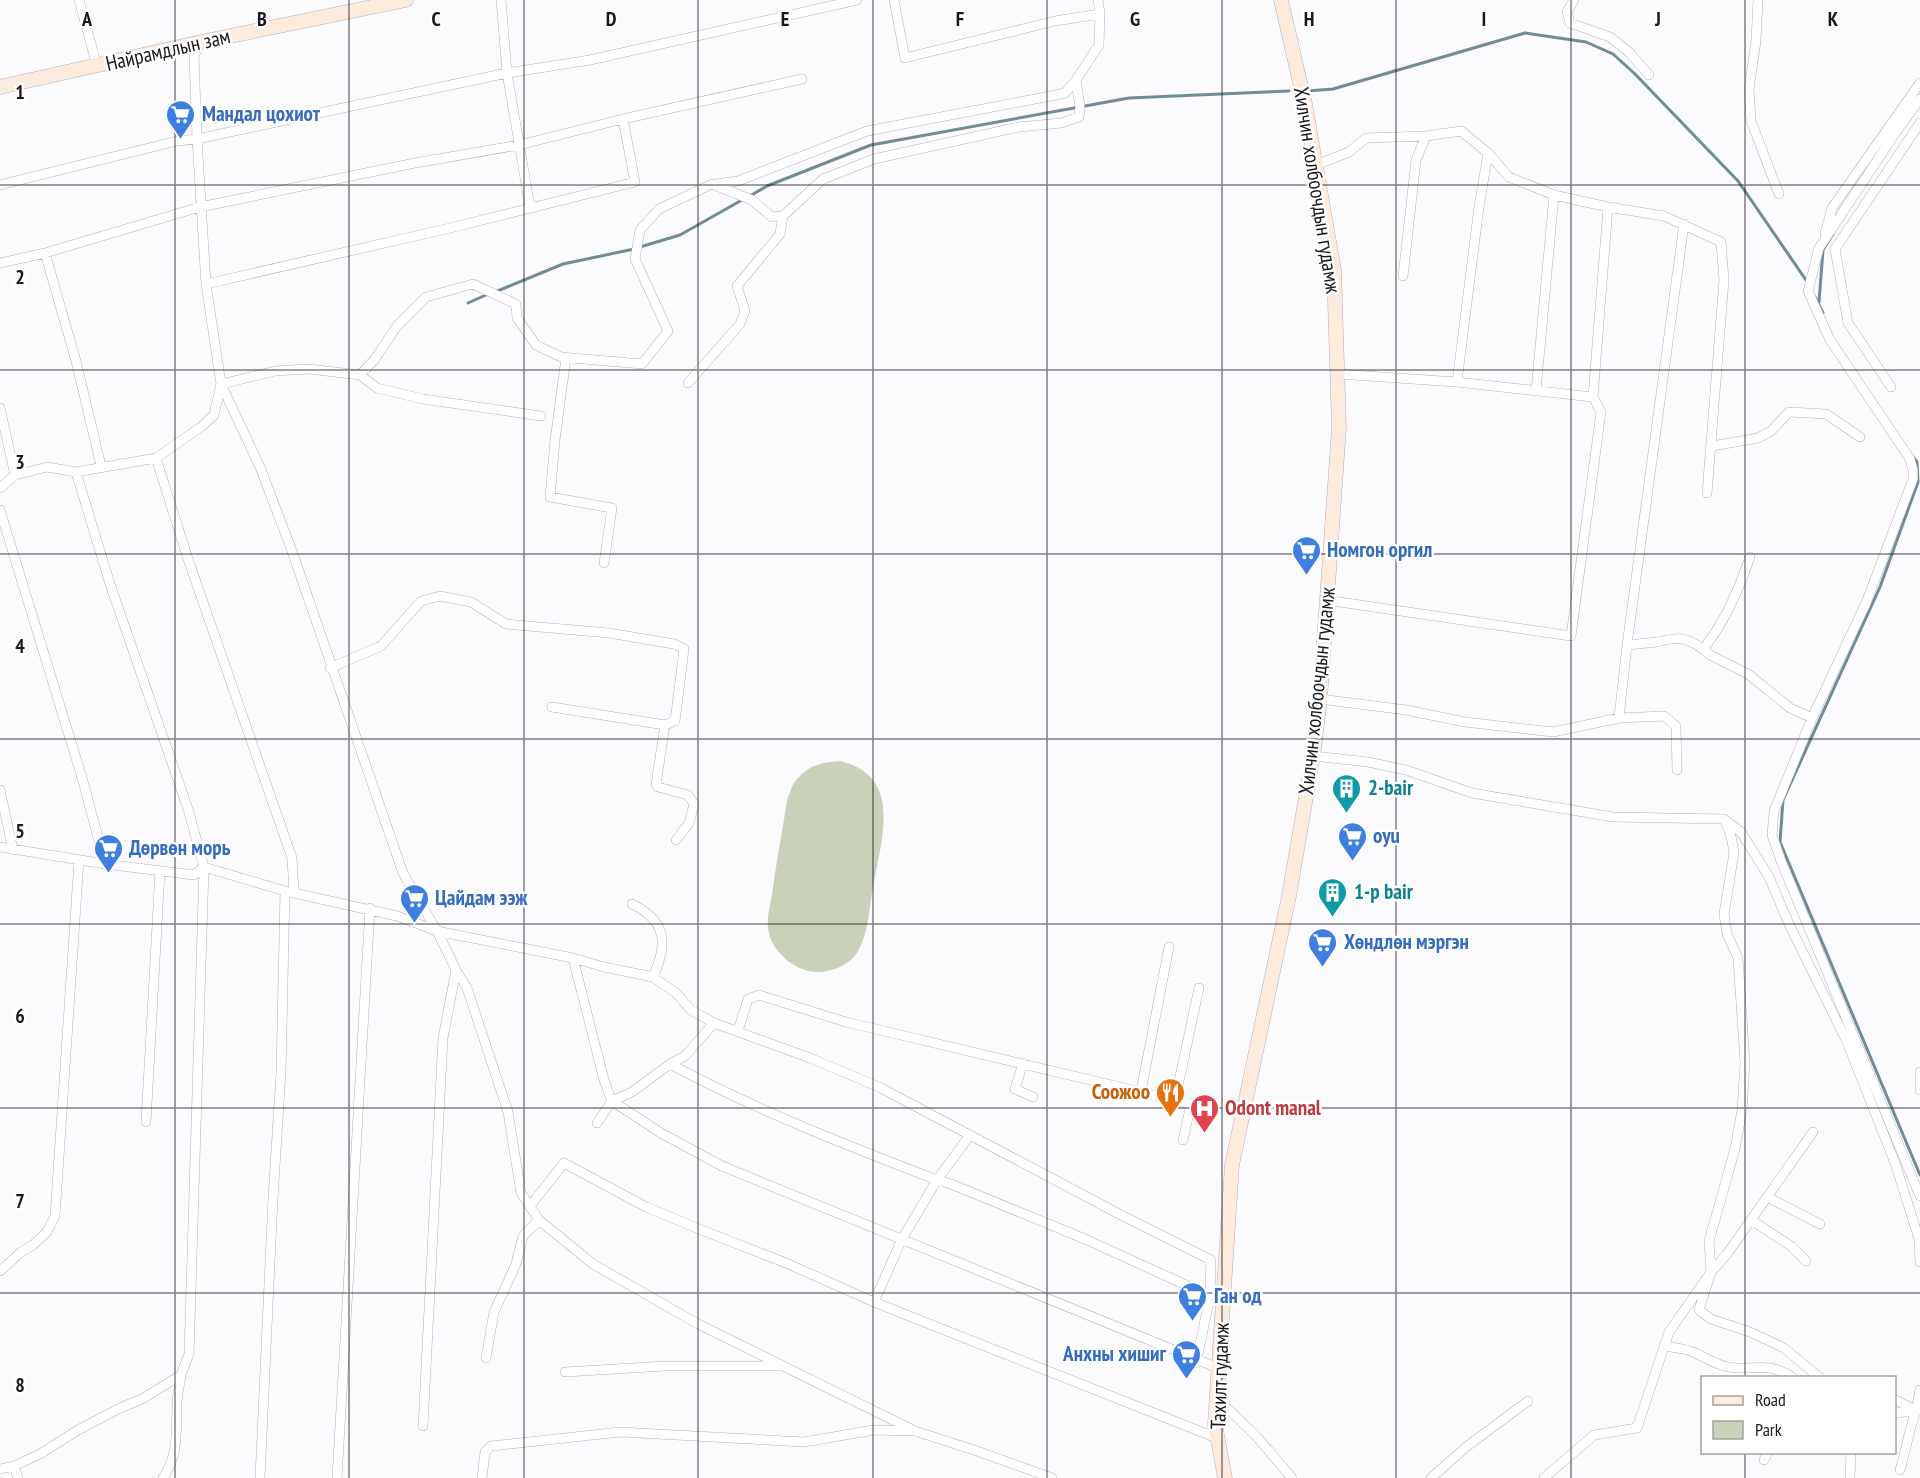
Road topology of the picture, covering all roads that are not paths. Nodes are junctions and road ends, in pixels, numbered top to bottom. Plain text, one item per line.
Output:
1 (79, 0) edge
2 (406, 0) edge
3 (501, 0) edge
4 (857, 0) edge
5 (894, 0) edge
6 (1098, 0) edge
7 (1281, 0) edge
8 (1574, 0) edge
9 (1758, 0) edge
10 (1100, 14) junction
11 (201, 42) junction
12 (97, 66) junction
13 (507, 73) junction
14 (1649, 75) dead end
15 (802, 79) dead end
16 (1076, 80) junction
17 (1920, 83) edge
18 (0, 87) edge
19 (1920, 99) edge
20 (623, 119) junction
21 (1920, 123) edge
22 (1426, 136) junction
23 (197, 138) junction
24 (519, 145) junction
25 (1488, 153) junction
26 (1316, 165) junction
27 (712, 184) junction
28 (0, 185) edge
29 (1779, 194) dead end
30 (1554, 195) junction
31 (200, 207) junction
32 (530, 207) junction
33 (1608, 207) junction
34 (783, 216) junction
35 (1684, 224) junction
36 (1824, 240) junction
37 (45, 253) junction
38 (0, 263) edge
39 (1403, 276) dead end
40 (206, 284) junction
41 (566, 358) junction
42 (1338, 374) junction
43 (360, 375) junction
44 (1457, 382) junction
45 (688, 383) dead end
46 (221, 384) junction
47 (1891, 387) dead end
48 (1536, 391) junction
49 (1593, 397) junction
50 (0, 408) edge
51 (541, 416) dead end
52 (1860, 437) dead end
53 (1712, 446) junction
54 (156, 458) junction
55 (101, 466) junction
56 (76, 472) junction
57 (15, 475) junction
58 (0, 488) edge
59 (1707, 493) dead end
60 (0, 510) edge
61 (1750, 557) dead end
62 (604, 564) dead end
63 (1326, 600) junction
64 (1627, 645) junction
65 (1703, 649) junction
66 (330, 668) junction
67 (1320, 699) junction
68 (552, 707) dead end
69 (1619, 718) junction
70 (1812, 718) junction
71 (665, 725) junction
72 (1313, 756) junction
73 (1677, 770) dead end
74 (0, 790) edge
75 (1724, 819) junction
76 (676, 840) dead end
77 (0, 847) edge
78 (13, 850) junction
79 (79, 860) junction
80 (105, 864) junction
81 (204, 867) junction
82 (160, 871) junction
83 (289, 892) junction
84 (632, 904) dead end
85 (370, 909) junction
86 (437, 931) junction
87 (1169, 947) dead end
88 (573, 958) junction
89 (456, 970) junction
90 (653, 977) junction
91 (1199, 988) dead end
92 (714, 1023) junction
93 (738, 1031) junction
94 (1023, 1063) junction
95 (670, 1064) junction
96 (1920, 1072) edge
97 (1920, 1090) edge
98 (1141, 1091) junction
99 (1033, 1097) dead end
100 (1175, 1100) junction
101 (612, 1101) junction
102 (146, 1122) dead end
103 (597, 1123) dead end
104 (1813, 1132) dead end
105 (970, 1135) junction
106 (1183, 1140) dead end
107 (1232, 1165) joint
108 (937, 1180) junction
109 (1920, 1196) edge
110 (1767, 1197) junction
111 (530, 1206) junction
112 (539, 1220) junction
113 (1751, 1220) junction
114 (1820, 1224) dead end
115 (902, 1239) junction
116 (1806, 1261) dead end
117 (1920, 1262) edge
118 (0, 1271) edge
119 (1711, 1272) junction
120 (1210, 1296) junction
121 (874, 1302) junction
122 (1665, 1346) junction
123 (486, 1358) dead end
124 (1197, 1359) junction
125 (785, 1366) junction
126 (1218, 1368) junction
127 (565, 1372) dead end
128 (181, 1375) junction
129 (1792, 1376) edge
130 (1819, 1376) edge
131 (1920, 1390) edge
132 (1218, 1399) junction
133 (1896, 1400) edge
134 (1528, 1401) dead end
135 (1918, 1411) edge
136 (1896, 1413) edge
137 (423, 1426) dead end
138 (915, 1431) junction
139 (1217, 1438) junction
140 (1851, 1454) edge
141 (172, 1464) junction
142 (14, 1466) junction
143 (0, 1469) edge
144 (1900, 1470) dead end
145 (18, 1478) edge
146 (163, 1478) edge
147 (172, 1478) edge
148 (261, 1478) edge
149 (337, 1478) edge
150 (482, 1478) edge
151 (1052, 1478) edge
152 (1225, 1478) edge
153 (1292, 1478) edge
154 (1431, 1478) edge
155 (1544, 1478) edge
156 (1850, 1478) edge

1 - 12 street
2 - 11 main road, Найрамдлын зам
3 - 13 street
4 - 13 street
5 - 10 street
6 - 10 street
7 - 26 main road, Хилчин холбоочдын гудамж
8 - 14 street
9 - 29 street
10 - 16 street
11 - 12 main road, Найрамдлын зам
11 - 23 street
12 - 18 main road, Найрамдлын зам
13 - 23 street
13 - 24 street
15 - 20 street
16 - 27 street
16 - 34 street
17 - 36 street
19 - 36 street
20 - 24 street
20 - 32 street
21 - 47 street
22 - 25 street
22 - 26 street
22 - 39 street
23 - 28 street
23 - 31 street
24 - 31 street
24 - 32 street
25 - 30 street
25 - 44 street
26 - 42 main road, Хилчин холбоочдын гудамж
27 - 34 street
27 - 41 street
30 - 33 street
30 - 48 street
31 - 37 street
31 - 40 street
32 - 40 street
33 - 35 street
33 - 49 street
34 - 45 street
35 - 53 street
35 - 64 street
36 - 70 street
37 - 38 street
37 - 55 street
40 - 46 street
41 - 43 street
41 - 62 street
42 - 44 street
42 - 63 main road, Хилчин холбоочдын гудамж
43 - 46 street
43 - 51 street
44 - 48 street
46 - 54 street
46 - 66 street
48 - 49 street
49 - 63 street
50 - 57 street
52 - 53 street
53 - 59 street
54 - 55 street
54 - 83 street
55 - 56 street
56 - 57 street
56 - 81 street
57 - 58 street
60 - 80 street
61 - 65 street
63 - 67 main road, Хилчин холбоочдын гудамж
64 - 65 street
64 - 69 street
65 - 70 street
66 - 71 street
66 - 86 street
67 - 69 street
67 - 72 main road, Хилчин холбоочдын гудамж
68 - 71 street
69 - 73 street
70 - 109 street
71 - 76 street
72 - 75 street
72 - 107 main road, Хилчин холбоочдын гудамж
74 - 78 street
75 - 117 street
75 - 119 street
77 - 78 street
78 - 79 street
79 - 80 street
79 - 118 street
80 - 82 street
81 - 82 street
81 - 83 street
81 - 128 street
82 - 102 street
83 - 85 street
83 - 148 street
84 - 90 street
85 - 86 street
85 - 149 street
86 - 88 street
86 - 89 street
87 - 98 street
88 - 90 street
88 - 101 street
89 - 111 street
89 - 137 street
90 - 92 street
91 - 100 street
92 - 93 street
92 - 95 street
93 - 94 street
93 - 105 street
94 - 98 street
94 - 99 street
95 - 101 street
95 - 108 street
96 - 97 street
98 - 100 street
100 - 106 street
101 - 103 street
101 - 115 street
104 - 110 street
105 - 108 street
105 - 120 street
107 - 126 main road, Тахилт гудамж
108 - 115 street
108 - 120 street
110 - 113 street
110 - 114 street
111 - 112 street
111 - 121 street
112 - 123 street
112 - 125 street
113 - 116 street
113 - 119 street
115 - 121 street
115 - 124 street
119 - 122 street
119 - 130 street
120 - 124 street
121 - 139 street
122 - 129 street
122 - 155 street
124 - 126 street
125 - 127 street
125 - 138 street
126 - 132 main road, Тахилт гудамж
128 - 141 street
128 - 142 street
131 - 135 street
132 - 139 main road, Тахилт гудамж
132 - 153 street
133 - 135 street
134 - 154 street
135 - 136 street
135 - 144 street
138 - 150 street
138 - 151 street
139 - 152 main road, Тахилт гудамж
140 - 156 street
141 - 146 street
141 - 147 street
142 - 143 street
142 - 145 street

